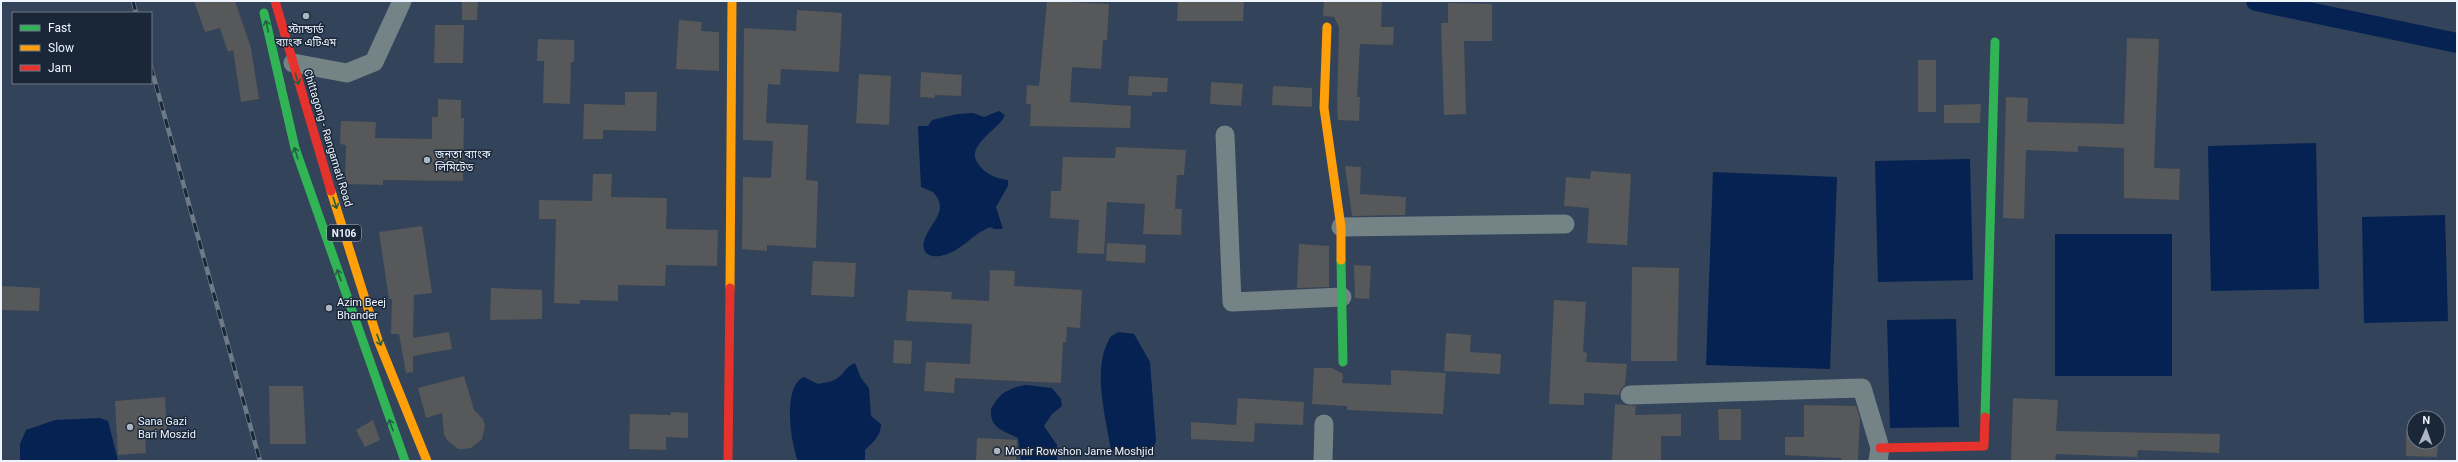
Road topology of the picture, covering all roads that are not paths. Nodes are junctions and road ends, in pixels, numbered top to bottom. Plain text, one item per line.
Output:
1 (261, 1) edge
2 (275, 1) edge
3 (402, 1) edge
4 (732, 1) edge
5 (1327, 27) dead end
6 (1995, 42) dead end
7 (293, 63) junction
8 (1225, 135) dead end
9 (1565, 224) dead end
10 (1341, 227) junction
11 (1342, 297) junction
12 (1343, 362) dead end
13 (1630, 395) dead end
14 (1324, 424) dead end
15 (1879, 455) edge
16 (405, 461) edge
17 (427, 461) edge
18 (728, 461) edge
19 (1323, 461) edge

16 -> 1 main road, N106
2 - 7 main road, Chittagong - Rangamati Road / N106
3 - 7 street
4 - 18 main road
5 - 10 main road
6 - 15 main road
7 -> 17 main road, Chittagong - Rangamati Road / N106
8 - 11 street
9 - 10 street
10 - 11 main road
11 - 12 main road
13 - 15 street
14 - 19 street

